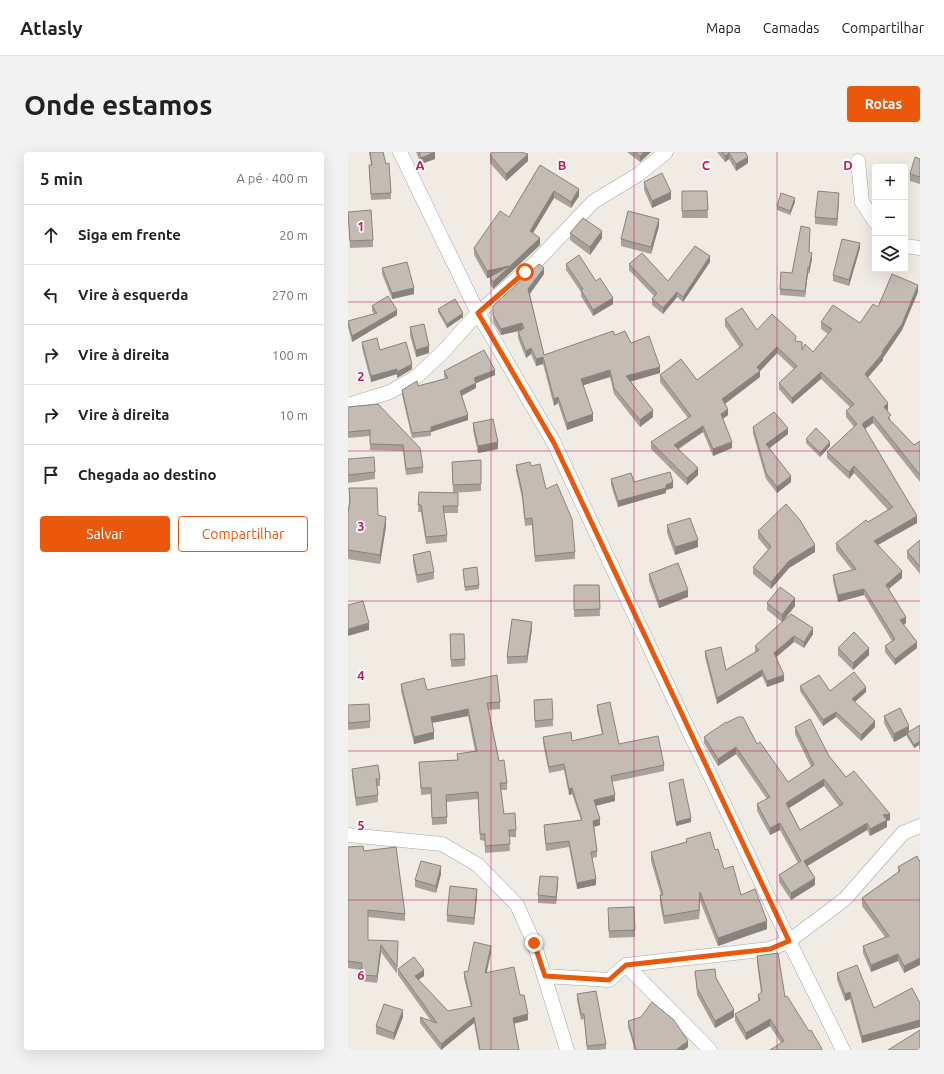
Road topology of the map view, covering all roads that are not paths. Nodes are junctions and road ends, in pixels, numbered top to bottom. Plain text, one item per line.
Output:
1 (400, 152) edge
2 (666, 152) edge
3 (858, 161) dead end
4 (872, 217) edge
5 (908, 246) edge
6 (920, 248) edge
7 (478, 313) junction
8 (348, 405) edge
9 (920, 826) edge
10 (348, 835) edge
11 (789, 941) junction
12 (626, 965) junction
13 (545, 976) junction
14 (567, 1050) edge
15 (710, 1050) edge
16 (843, 1050) edge

1 - 7 street
2 - 7 street
3 - 4 street
5 - 6 street
7 - 8 street
7 - 11 street
9 - 11 street
10 - 13 street
11 - 12 street
11 - 16 street
12 - 13 street
12 - 15 street
13 - 14 street

